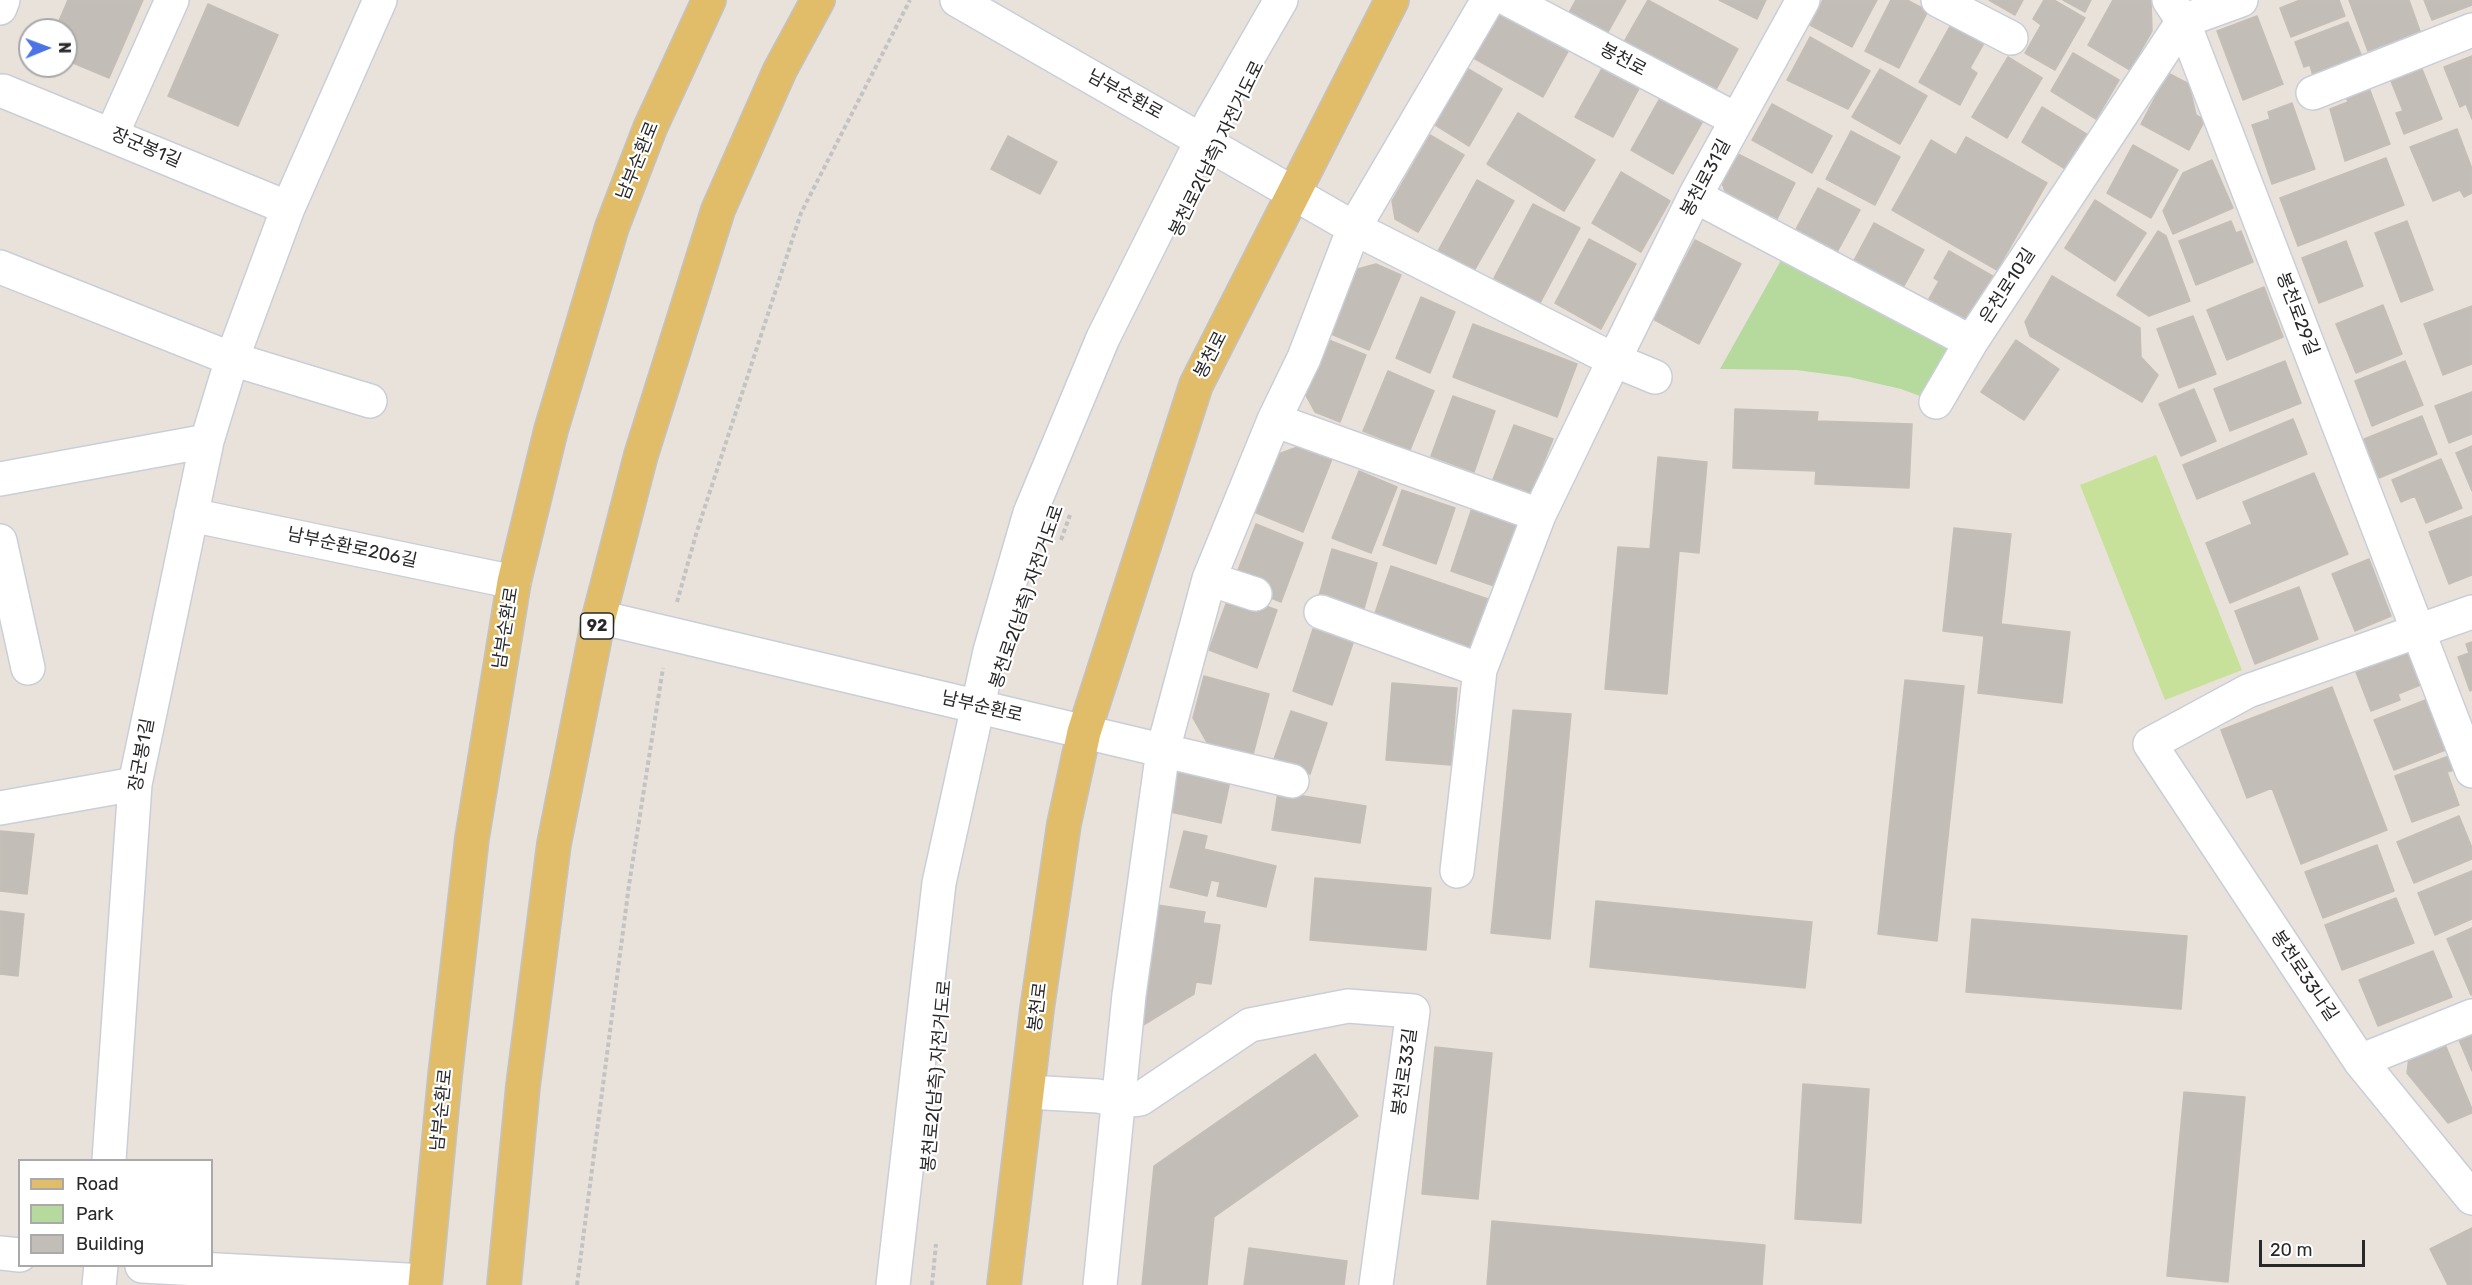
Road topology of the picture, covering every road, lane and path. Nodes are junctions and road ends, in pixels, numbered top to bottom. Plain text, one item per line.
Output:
1 (3, 0) edge
2 (172, 0) edge
3 (380, 0) edge
4 (709, 0) edge
5 (818, 0) edge
6 (957, 0) edge
7 (1392, 0) edge
8 (1488, 0) edge
9 (1509, 0) edge
10 (1803, 0) edge
11 (1938, 0) edge
12 (2241, 0) edge
13 (1270, 6) edge
14 (0, 7) edge
15 (2176, 10) edge
16 (2472, 30) edge
17 (2011, 38) dead end
18 (3, 91) dead end
19 (2313, 93) dead end
20 (1737, 120) junction
21 (112, 134) junction
22 (1202, 139) junction
23 (1293, 192) junction
24 (1695, 196) junction
25 (288, 208) junction
26 (1354, 228) junction
27 (0, 267) edge
28 (1971, 342) junction
29 (232, 359) junction
30 (1614, 360) junction
31 (1655, 377) dead end
32 (370, 401) dead end
33 (1936, 402) dead end
34 (1274, 420) junction
35 (207, 441) junction
36 (0, 479) edge
37 (1070, 513) dead end
38 (191, 515) junction
39 (1539, 515) junction
40 (0, 541) edge
41 (1059, 546) dead end
42 (1209, 579) junction
43 (514, 582) junction
44 (1255, 594) dead end
45 (1321, 612) dead end
46 (2472, 612) edge
47 (599, 617) junction
48 (2420, 630) junction
49 (28, 668) dead end
50 (1480, 670) junction
51 (978, 707) junction
52 (1084, 732) junction
53 (1163, 750) junction
54 (2472, 771) edge
55 (1292, 781) dead end
56 (135, 784) junction
57 (0, 808) edge
58 (1457, 871) dead end
59 (2472, 1016) edge
60 (2360, 1061) junction
61 (1028, 1092) junction
62 (1130, 1100) junction
63 (109, 1159) edge
64 (2472, 1198) edge
65 (936, 1239) dead end
66 (0, 1253) edge
67 (18, 1255) edge
68 (101, 1267) edge
69 (158, 1267) edge
70 (425, 1283) edge
71 (99, 1285) edge
72 (504, 1285) edge
73 (893, 1285) edge
74 (932, 1285) edge
75 (1004, 1285) edge
76 (1100, 1285) edge
77 (1376, 1285) edge

1 - 14 street
2 - 21 street
3 - 25 street, 장군봉1길
4 - 43 main road, 남부순환로
5 - 47 main road, 92
6 - 22 street, 남부순환로
7 - 23 main road, 봉천로
8 - 26 street
9 - 20 street, 봉천로
10 - 20 street, 봉천로31길
11 - 17 street
12 - 15 street
13 - 22 street
15 - 28 street, 은천로10길
15 - 48 street, 봉천로29길
16 - 19 street
18 - 21 street, 장군봉1길
20 - 24 street, 봉천로31길
21 - 25 street, 장군봉1길
22 - 23 street, 남부순환로
22 - 51 street
23 - 26 street
23 - 52 main road, 봉천로
24 - 28 street, 은천로10길
24 - 30 street, 봉천로31길
25 - 29 street, 장군봉1길
26 - 30 street
26 - 34 street
27 - 29 street
28 - 33 street
29 - 32 street
29 - 35 street, 장군봉1길
30 - 31 street
30 - 39 street, 봉천로31길
34 - 39 street
34 - 42 street
35 - 36 street
35 - 38 street, 장군봉1길
37 - 41 path, 봉천로2(남측) 자전거도로
38 - 43 street, 남부순환로206길
38 - 56 street, 장군봉1길
39 - 50 street, 봉천로31길
40 - 49 street
42 - 44 street
42 - 53 street
43 - 70 main road, 남부순환로
45 - 50 street
46 - 48 street
47 - 51 street, 남부순환로
47 - 72 main road, 92
48 - 54 street, 봉천로29길
48 - 60 street, 봉천로33나길
50 - 58 street, 봉천로31길
51 - 52 street, 남부순환로
51 - 73 street
52 - 53 street
52 - 61 main road, 봉천로
53 - 55 street
53 - 62 street
56 - 57 street
56 - 63 street, 장군봉1길
59 - 60 street
60 - 64 street, 봉천로33나길
61 - 62 street
61 - 75 main road, 봉천로
62 - 76 street
62 - 77 street, 봉천로33길
65 - 74 path
66 - 67 street
68 - 71 street
69 - 70 street

